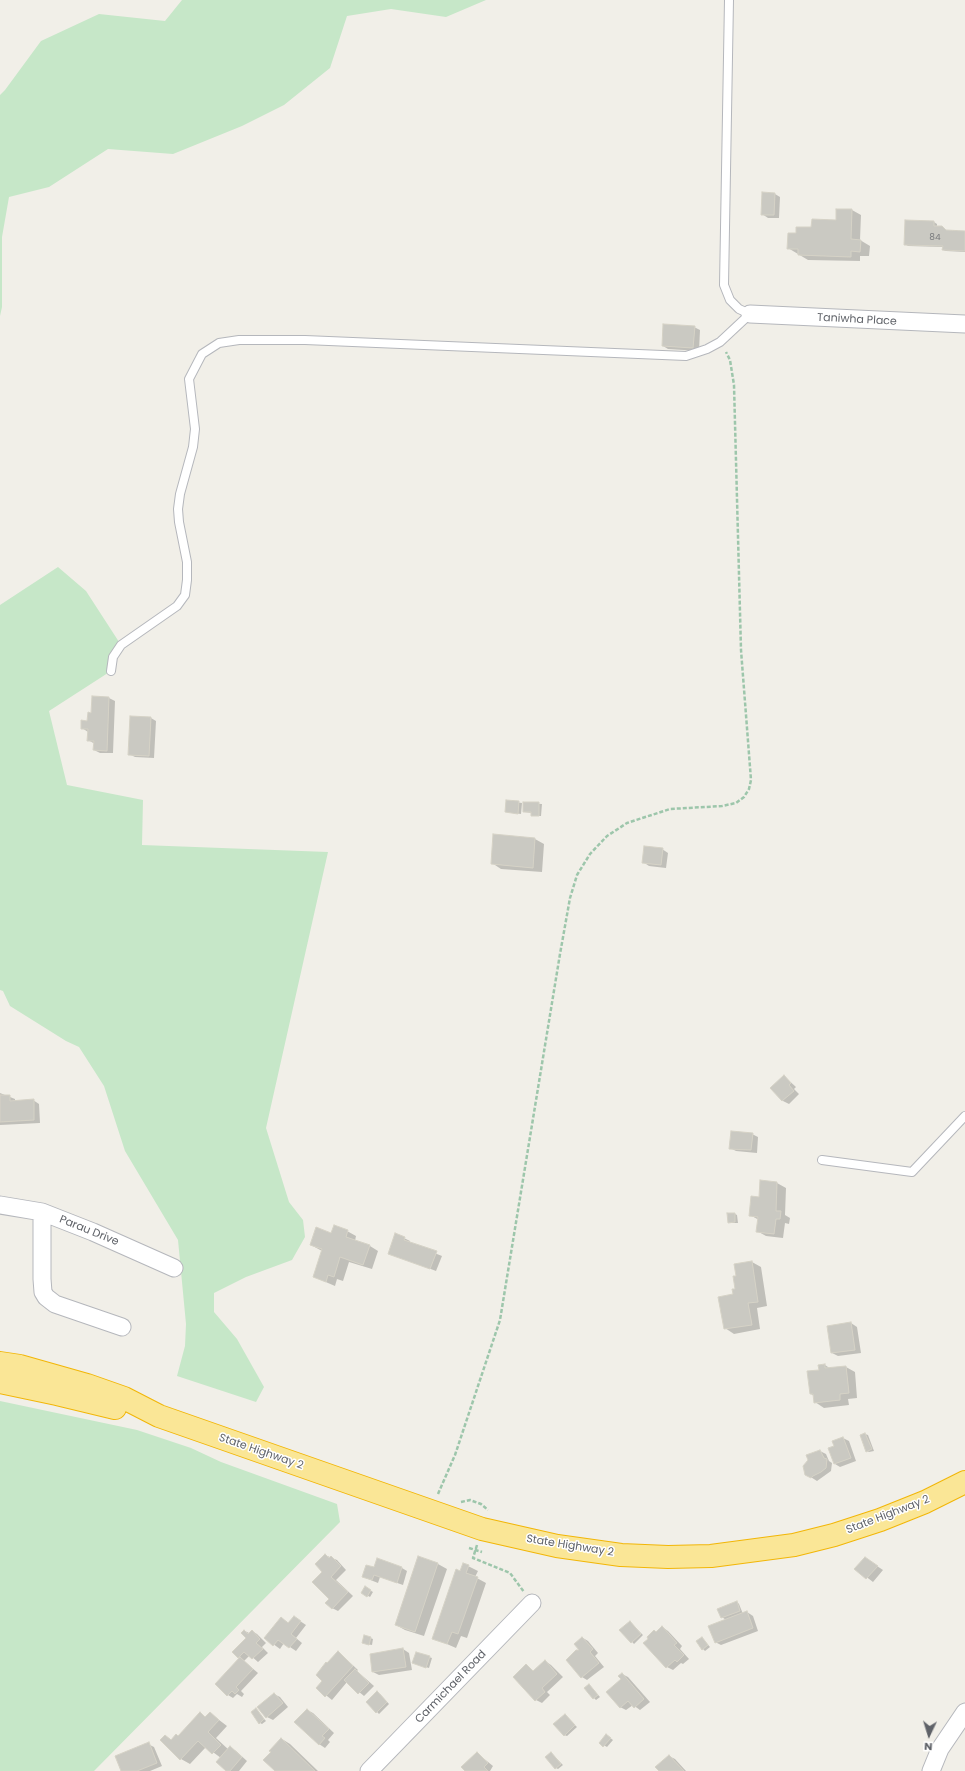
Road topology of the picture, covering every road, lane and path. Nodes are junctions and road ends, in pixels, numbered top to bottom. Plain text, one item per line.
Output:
1 (729, 0) edge
2 (750, 314) junction
3 (965, 324) edge
4 (720, 342) junction
5 (111, 671) dead end
6 (965, 1116) edge
7 (822, 1160) dead end
8 (0, 1205) edge
9 (42, 1212) junction
10 (174, 1268) dead end
11 (122, 1327) dead end
12 (0, 1363) edge
13 (0, 1382) edge
14 (159, 1416) junction
15 (965, 1482) edge
16 (461, 1502) dead end
17 (488, 1510) junction
18 (431, 1511) junction
19 (494, 1512) dead end
20 (486, 1517) dead end
21 (478, 1542) dead end
22 (469, 1548) dead end
23 (475, 1550) junction
24 (482, 1552) dead end
25 (532, 1603) joint
26 (965, 1712) edge
27 (369, 1771) edge
28 (931, 1771) edge

1 - 2 lane
2 - 3 street, Taniwha Place
2 - 4 lane
4 - 5 lane
4 - 18 path
6 - 7 lane
8 - 9 street, Parau Drive
9 - 10 street, Parau Drive
9 - 11 street
12 - 14 highway, State Highway 2
13 - 14 highway, State Highway 2
14 - 18 highway, State Highway 2
15 - 18 highway, State Highway 2
16 - 17 path
17 - 19 path
17 - 20 path
21 - 23 path
22 - 23 path
23 - 24 path
23 - 25 path
25 - 27 street, Carmichael Road
26 - 28 street

